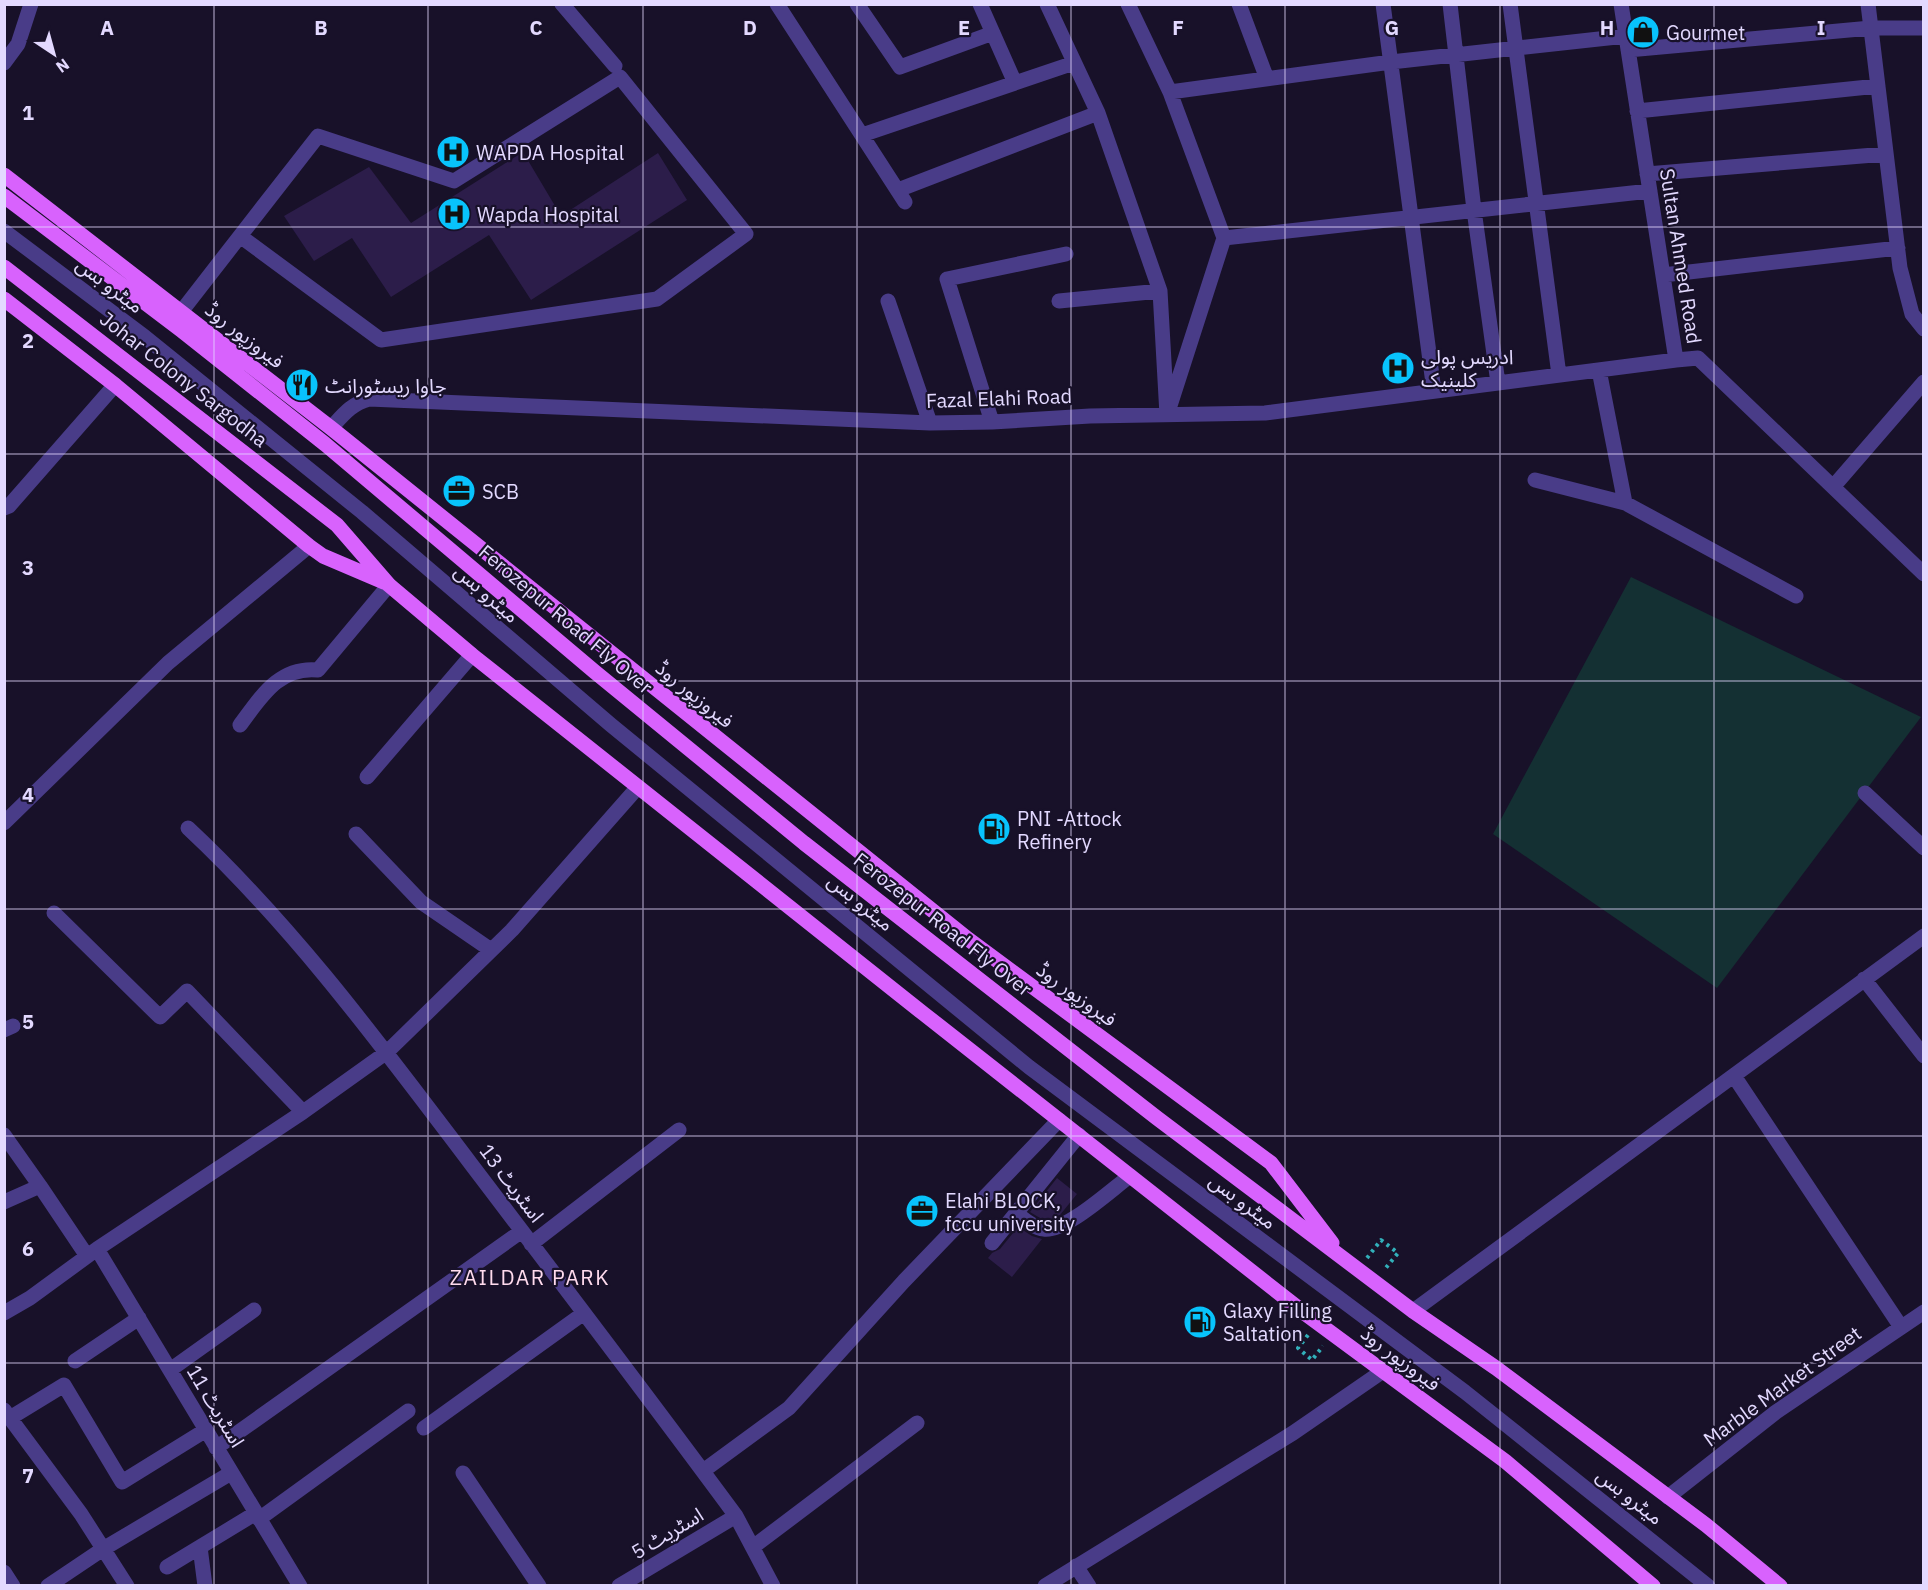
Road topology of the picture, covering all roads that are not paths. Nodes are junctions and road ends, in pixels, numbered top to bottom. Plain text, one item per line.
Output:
1 (31, 4) edge
2 (777, 4) edge
3 (857, 4) edge
4 (980, 4) edge
5 (1047, 4) edge
6 (1128, 4) edge
7 (1239, 4) edge
8 (1383, 4) edge
9 (1450, 4) edge
10 (1510, 4) edge
11 (1621, 4) edge
12 (1868, 4) edge
13 (563, 5) edge
14 (1871, 28) junction
15 (1923, 28) edge
16 (993, 33) junction
17 (1627, 43) junction
18 (1516, 50) junction
19 (1456, 56) junction
20 (1391, 62) junction
21 (4, 63) edge
22 (1074, 63) junction
23 (615, 66) dead end
24 (1267, 79) junction
25 (1015, 83) junction
26 (1878, 86) junction
27 (1170, 92) junction
28 (1637, 111) junction
29 (1098, 113) junction
30 (862, 135) junction
31 (1886, 154) junction
32 (1647, 174) junction
33 (4, 175) edge
34 (1650, 191) junction
35 (4, 196) edge
36 (1536, 203) junction
37 (1474, 210) junction
38 (1411, 217) junction
39 (4, 231) edge
40 (240, 236) junction
41 (1224, 238) junction
42 (1898, 248) junction
43 (1066, 254) dead end
44 (4, 267) edge
45 (1663, 275) junction
46 (1160, 291) junction
47 (4, 299) edge
48 (888, 301) dead end
49 (1059, 301) dead end
50 (181, 312) junction
51 (1923, 328) edge
52 (1676, 360) junction
53 (1599, 370) junction
54 (1559, 375) junction
55 (1923, 382) edge
56 (1498, 383) junction
57 (115, 385) junction
58 (1434, 392) junction
59 (1167, 415) junction
60 (992, 422) junction
61 (930, 423) junction
62 (331, 428) junction
63 (1535, 480) dead end
64 (1833, 487) junction
65 (1625, 503) junction
66 (4, 508) edge
67 (337, 525) joint
68 (309, 546) junction
69 (1923, 573) edge
70 (389, 585) junction
71 (1796, 596) dead end
72 (472, 655) junction
73 (240, 725) dead end
74 (367, 777) dead end
75 (638, 787) junction
76 (1865, 793) dead end
77 (4, 823) edge
78 (188, 828) dead end
79 (356, 834) dead end
80 (1923, 848) edge
81 (54, 912) dead end
82 (1923, 936) edge
83 (491, 950) junction
84 (1864, 980) junction
85 (387, 1052) junction
86 (1923, 1056) edge
87 (1734, 1076) junction
88 (303, 1112) junction
89 (1157, 1118) joint
90 (1059, 1120) junction
91 (679, 1130) dead end
92 (4, 1135) edge
93 (1079, 1136) junction
94 (1130, 1176) junction
95 (40, 1186) junction
96 (4, 1202) edge
97 (1016, 1213) junction
98 (522, 1231) junction
99 (992, 1243) dead end
100 (531, 1244) junction
101 (92, 1252) junction
102 (1345, 1260) junction
103 (254, 1310) dead end
104 (1413, 1311) junction
105 (1923, 1312) edge
106 (4, 1313) edge
107 (584, 1313) junction
108 (139, 1318) junction
109 (1901, 1327) junction
110 (75, 1361) dead end
111 (170, 1370) junction
112 (1383, 1371) junction
113 (408, 1411) dead end
114 (7, 1414) edge
115 (917, 1423) dead end
116 (424, 1428) dead end
117 (206, 1430) junction
118 (216, 1448) junction
119 (702, 1471) junction
120 (231, 1473) junction
121 (463, 1473) dead end
122 (1668, 1497) junction
123 (257, 1516) junction
124 (736, 1516) junction
125 (200, 1547) junction
126 (753, 1547) junction
127 (103, 1549) junction
128 (1076, 1566) junction
129 (166, 1567) dead end
130 (4, 1572) edge
131 (123, 1584) edge
132 (13, 1586) edge
133 (48, 1586) edge
134 (205, 1586) edge
135 (300, 1586) edge
136 (539, 1586) edge
137 (619, 1586) edge
138 (773, 1586) edge
139 (1045, 1586) edge
140 (1089, 1586) edge
141 (1653, 1586) edge
142 (1708, 1586) edge
143 (1780, 1586) edge

1 - 21 street
2 - 30 street
3 - 16 street
4 - 16 street
5 - 22 street
6 - 27 street
7 - 24 street
8 - 20 street
9 - 19 street
10 - 18 street
11 - 17 street, Sultan Ahmed Road
12 - 14 street
13 - 23 street
14 - 15 street
14 - 17 street
14 - 26 street
16 - 25 street
17 - 18 street
17 - 28 street, Sultan Ahmed Road
18 - 19 street
18 - 36 street
19 - 20 street
19 - 37 street
20 - 24 street
20 - 38 street
22 - 25 street
22 - 29 street
24 - 27 street
25 - 30 street
26 - 28 street
26 - 31 street
27 - 41 street
28 - 32 street, Sultan Ahmed Road
29 - 30 street
29 - 46 street
31 - 32 street
31 - 42 street
32 - 34 street, Sultan Ahmed Road
33 - 50 main road, فیروزپور روڈ
34 - 36 street
34 - 45 street, Sultan Ahmed Road
35 - 89 main road, Ferozepur Road Fly Over
36 - 37 street
36 - 54 street
37 - 38 street
37 - 56 street
38 - 41 street
38 - 58 street
39 - 142 street, میٹرو بس
40 - 40 street
40 - 50 street
41 - 59 street
42 - 45 street
42 - 51 street
43 - 60 street
44 - 67 main road, Johar Colony Sargodha
45 - 52 street, Sultan Ahmed Road
46 - 49 street
46 - 59 street
47 - 57 main road, فیروزپور روڈ
48 - 61 street
50 - 62 main road, فیروزپور روڈ
52 - 53 street, Fazal Elahi Road
52 - 64 street, Sultan Ahmed Road
53 - 54 street, Fazal Elahi Road
53 - 65 street
54 - 56 street, Fazal Elahi Road
55 - 64 street
56 - 58 street, Fazal Elahi Road
57 - 66 street
57 - 68 main road, فیروزپور روڈ
58 - 59 street, Fazal Elahi Road
59 - 60 street, Fazal Elahi Road
60 - 61 street, Fazal Elahi Road
61 - 62 street, Fazal Elahi Road
62 - 102 main road, فیروزپور روڈ
63 - 65 street
64 - 69 street, Sultan Ahmed Road
65 - 71 street
67 - 70 main road, فیروزپور روڈ
68 - 70 main road, فیروزپور روڈ
68 - 77 street
70 - 72 main road, فیروزپور روڈ
70 - 73 street
72 - 74 street
72 - 75 main road, فیروزپور روڈ
75 - 83 street
75 - 90 main road, فیروزپور روڈ
76 - 80 street
78 - 85 street, اسٹریٹ 13
79 - 83 street
81 - 88 street
82 - 84 street
83 - 85 street
84 - 86 street
84 - 87 street
85 - 88 street
85 - 98 street, اسٹریٹ 13
87 - 104 street
87 - 109 street
88 - 101 street
89 - 102 main road, فیروزپور روڈ
90 - 93 main road, فیروزپور روڈ
90 - 119 street
91 - 100 street
92 - 95 street, اسٹریٹ 11
93 - 94 main road, فیروزپور روڈ
93 - 97 street
94 - 97 street
94 - 112 main road, فیروزپور روڈ
95 - 96 street
95 - 101 street, اسٹریٹ 11
97 - 99 street
98 - 100 street, اسٹریٹ 13
98 - 118 street
100 - 107 street, اسٹریٹ 13
101 - 106 street
101 - 108 street, اسٹریٹ 11
102 - 104 main road, فیروزپور روڈ
103 - 111 street
104 - 122 main road, فیروزپور روڈ
105 - 109 street, Marble Market Street
107 - 116 street
107 - 119 street, اسٹریٹ 13
108 - 110 street
108 - 111 street, اسٹریٹ 11
109 - 122 street, Marble Market Street
111 - 117 street, اسٹریٹ 11
112 - 128 street
112 - 141 main road, فیروزپور روڈ
113 - 123 street
114 - 117 street
114 - 127 street
115 - 126 street
117 - 118 street, اسٹریٹ 11
118 - 120 street, اسٹریٹ 11
119 - 124 street, اسٹریٹ 13
120 - 123 street, اسٹریٹ 11
120 - 127 street
121 - 136 street
122 - 143 main road, فیروزپور روڈ
123 - 125 street
123 - 135 street, اسٹریٹ 11
124 - 126 street, اسٹریٹ 13
124 - 137 street, اسٹریٹ 5
125 - 129 street
125 - 134 street
126 - 138 street, اسٹریٹ 13
127 - 131 street
127 - 133 street
128 - 139 street
128 - 140 street
130 - 132 street

